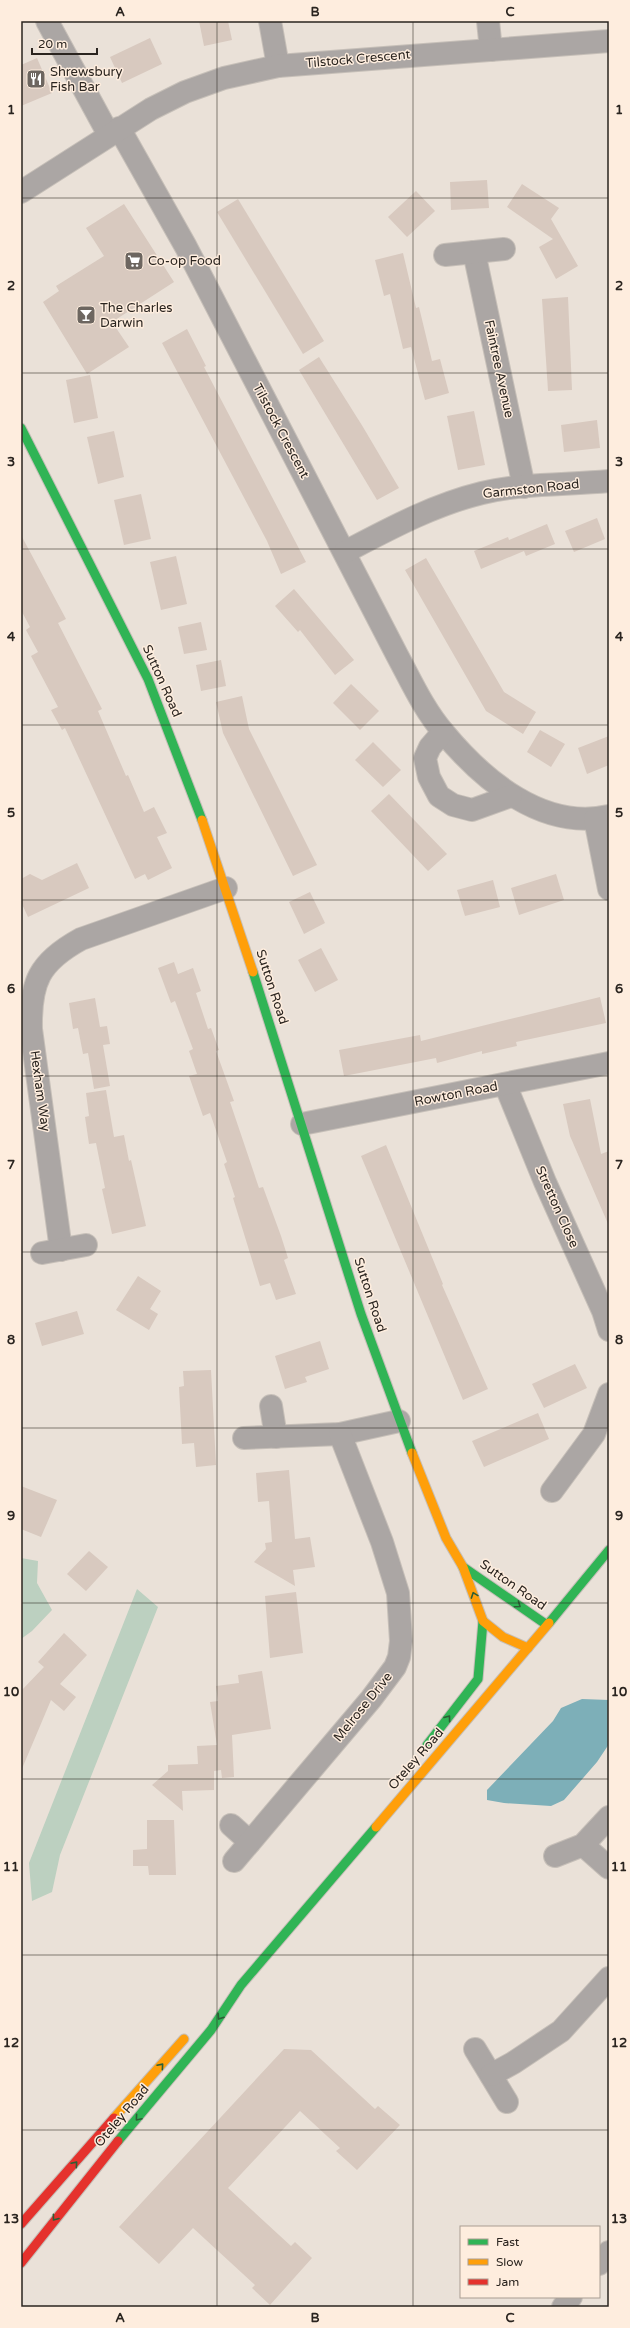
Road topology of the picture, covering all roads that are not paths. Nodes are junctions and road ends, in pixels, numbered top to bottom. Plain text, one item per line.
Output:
1 (47, 21) edge
2 (270, 21) edge
3 (488, 21) edge
4 (609, 40) edge
5 (492, 50) junction
6 (278, 66) junction
7 (114, 132) junction
8 (21, 192) edge
9 (504, 250) dead end
10 (474, 252) junction
11 (445, 254) dead end
12 (21, 428) edge
13 (609, 481) edge
14 (524, 487) junction
15 (345, 552) junction
16 (443, 732) junction
17 (511, 796) junction
18 (602, 818) edge
19 (226, 888) junction
20 (609, 889) edge
21 (609, 1063) edge
22 (505, 1084) junction
23 (302, 1124) junction
24 (86, 1245) dead end
25 (609, 1330) edge
26 (609, 1394) edge
27 (271, 1406) dead end
28 (399, 1421) junction
29 (340, 1434) junction
30 (276, 1437) junction
31 (244, 1438) dead end
32 (552, 1491) dead end
33 (609, 1550) edge
34 (463, 1567) junction
35 (483, 1621) junction
36 (547, 1625) junction
37 (528, 1648) junction
38 (423, 1750) dead end
39 (402, 1781) dead end
40 (609, 1818) edge
41 (380, 1820) junction
42 (231, 1825) dead end
43 (250, 1842) junction
44 (583, 1845) junction
45 (555, 1856) dead end
46 (234, 1861) dead end
47 (609, 1868) edge
48 (609, 1978) edge
49 (241, 1984) junction
50 (212, 2011) dead end
51 (190, 2033) dead end
52 (475, 2049) dead end
53 (491, 2075) junction
54 (507, 2102) dead end
55 (21, 2224) edge
56 (609, 2252) edge
57 (21, 2263) edge
58 (600, 2263) edge
59 (570, 2298) edge
60 (563, 2307) edge

1 - 7 street
2 - 6 street
3 - 5 street
4 - 5 street, Tilstock Crescent
5 - 6 street, Tilstock Crescent
6 - 7 street, Tilstock Crescent
7 - 8 street, Tilstock Crescent
7 - 15 street, Tilstock Crescent
9 - 10 street
10 - 11 street
10 - 14 street, Faintree Avenue
12 - 19 street, Sutton Road
13 - 14 street, Garmston Road
14 - 15 street, Garmston Road
15 - 16 street, Tilstock Crescent
16 - 17 street, Tilstock Crescent
16 - 17 street
17 - 18 street, Tilstock Crescent
18 - 20 street
19 - 23 street, Sutton Road
19 - 24 street, Hexham Way
21 - 22 street, Rowton Road
22 - 23 street, Rowton Road
22 - 25 street, Stretton Close
23 - 28 street, Sutton Road
26 - 32 street
27 - 30 street
28 - 29 street
28 - 34 street, Sutton Road
29 - 30 street
29 - 43 street, Melrose Drive
30 - 31 street
33 - 36 street, Oteley Road
35 -> 34 street, Sutton Road
34 -> 36 street, Sutton Road
35 - 37 street
38 -> 35 street
36 - 37 street, Oteley Road
37 - 41 street, Oteley Road
39 - 41 street
40 - 44 street
41 - 49 street, Oteley Road
42 - 43 street
43 - 46 street, Melrose Drive
44 - 45 street
44 - 47 street
48 - 53 street
49 - 50 street, Oteley Road
49 -> 57 street, Oteley Road
55 -> 51 street, Oteley Road
52 - 53 street
53 - 54 street
56 - 58 street
59 - 60 street

